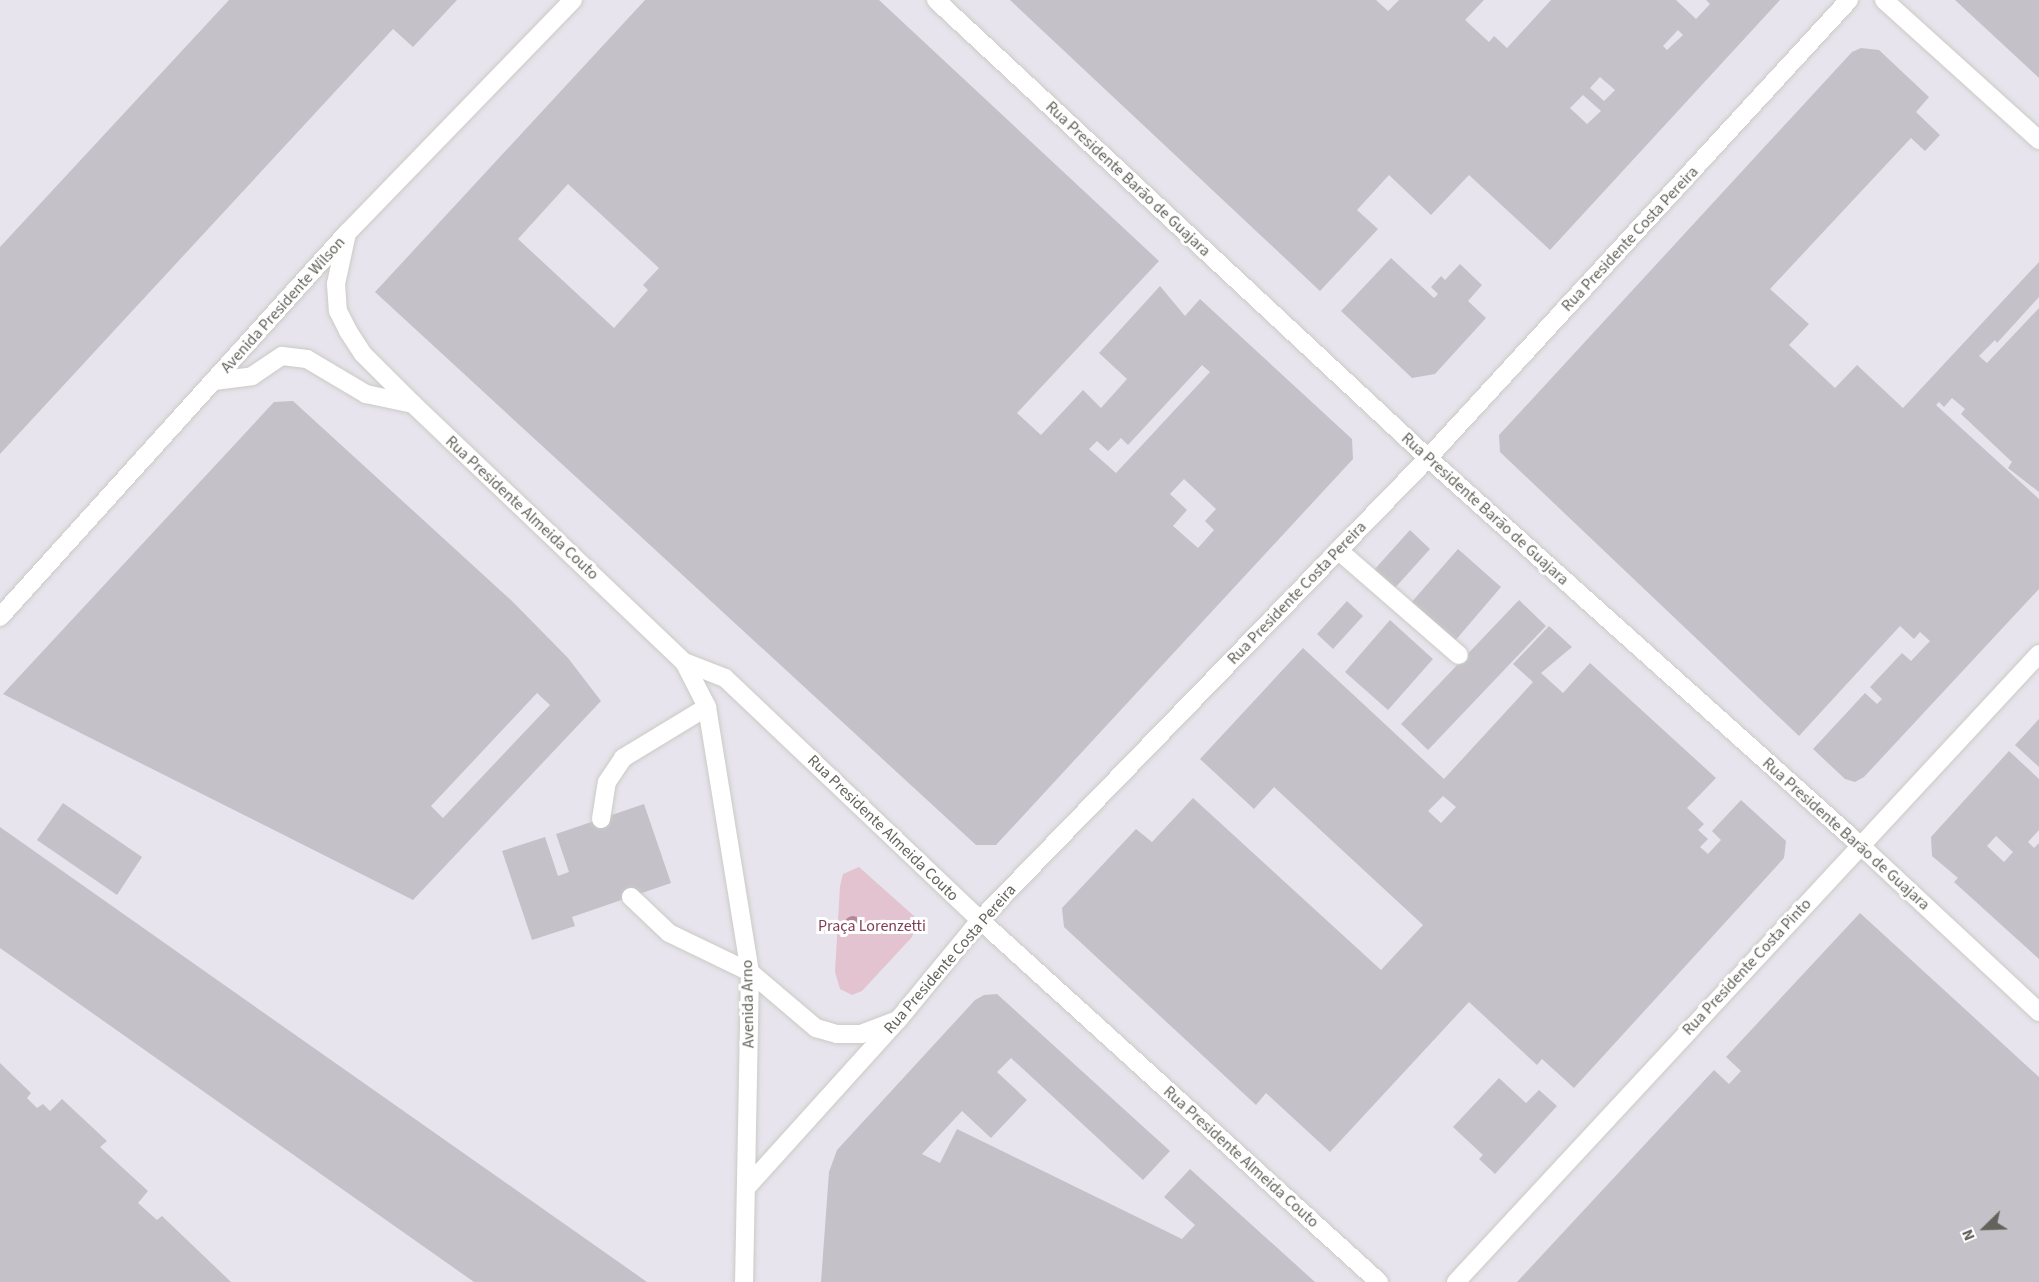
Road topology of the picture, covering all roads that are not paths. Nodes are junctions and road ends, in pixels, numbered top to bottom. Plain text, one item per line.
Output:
1 (573, 0) edge
2 (936, 0) edge
3 (1849, 0) edge
4 (1884, 0) edge
5 (2039, 140) edge
6 (347, 233) junction
7 (214, 381) junction
8 (413, 405) junction
9 (1428, 458) junction
10 (1338, 550) junction
11 (0, 617) edge
12 (2039, 654) edge
13 (1459, 655) dead end
14 (684, 662) junction
15 (708, 707) junction
16 (601, 819) dead end
17 (1860, 845) junction
18 (631, 897) dead end
19 (980, 920) junction
20 (750, 972) junction
21 (2039, 1012) edge
22 (898, 1020) junction
23 (747, 1187) junction
24 (744, 1282) edge
25 (1379, 1282) edge
26 (1456, 1282) edge

1 - 6 street, Avenida Presidente Wilson
2 - 9 street, Rua Presidente Barão de Guajara
3 - 9 street, Rua Presidente Costa Pereira
4 - 5 street
6 - 7 street, Avenida Presidente Wilson
6 - 8 street, Rua Presidente Almeida Couto
7 - 8 street
7 - 11 street, Avenida Presidente Wilson
8 - 14 street, Rua Presidente Almeida Couto
9 - 10 street, Rua Presidente Costa Pereira
9 - 17 street, Rua Presidente Barão de Guajara
10 - 13 street
10 - 19 street, Rua Presidente Costa Pereira
12 - 17 street, Rua Presidente Costa Pinto
14 - 15 street, Avenida Arno
14 - 19 street, Rua Presidente Almeida Couto
15 - 16 street
15 - 20 street, Avenida Arno
17 - 21 street, Rua Presidente Barão de Guajara
17 - 26 street, Rua Presidente Costa Pinto
18 - 20 street
19 - 22 street, Rua Presidente Costa Pereira
19 - 25 street, Rua Presidente Almeida Couto
20 - 22 street
20 - 23 street, Avenida Arno
22 - 23 street, Rua Presidente Costa Pereira
23 - 24 street, Avenida Arno

